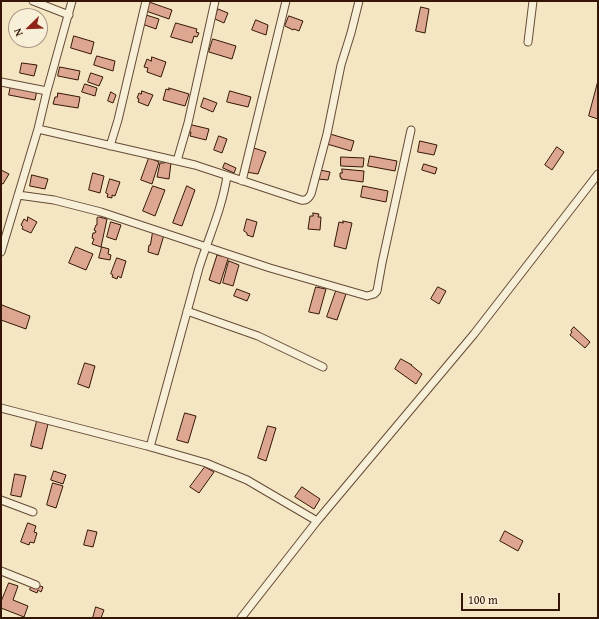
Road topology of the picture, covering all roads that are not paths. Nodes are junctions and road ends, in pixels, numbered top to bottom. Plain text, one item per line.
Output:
1 (33, 1) edge
2 (72, 1) edge
3 (146, 1) edge
4 (215, 1) edge
5 (286, 1) edge
6 (359, 1) edge
7 (533, 1) edge
8 (69, 14) junction
9 (528, 42) dead end
10 (1, 82) edge
11 (47, 91) junction
12 (38, 129) junction
13 (411, 130) dead end
14 (110, 146) junction
15 (177, 161) junction
16 (598, 174) edge
17 (227, 176) junction
18 (242, 181) junction
19 (18, 195) junction
20 (205, 247) junction
21 (1, 252) edge
22 (187, 311) junction
23 (323, 367) dead end
24 (1, 408) edge
25 (150, 447) junction
26 (1, 500) edge
27 (33, 512) dead end
28 (317, 521) junction
29 (1, 572) edge
30 (36, 585) dead end
31 (241, 618) edge

1 - 8 street
2 - 8 street
3 - 14 street
4 - 15 street
5 - 18 street
6 - 18 street
7 - 9 street
8 - 11 street
10 - 11 street
11 - 12 street
12 - 14 street
12 - 19 street
13 - 20 street
14 - 15 street
15 - 17 street
16 - 28 street
17 - 18 street
17 - 20 street
19 - 20 street
19 - 21 street
20 - 22 street
22 - 23 street
22 - 25 street
24 - 25 street
25 - 28 street
26 - 27 street
28 - 31 street
29 - 30 street

